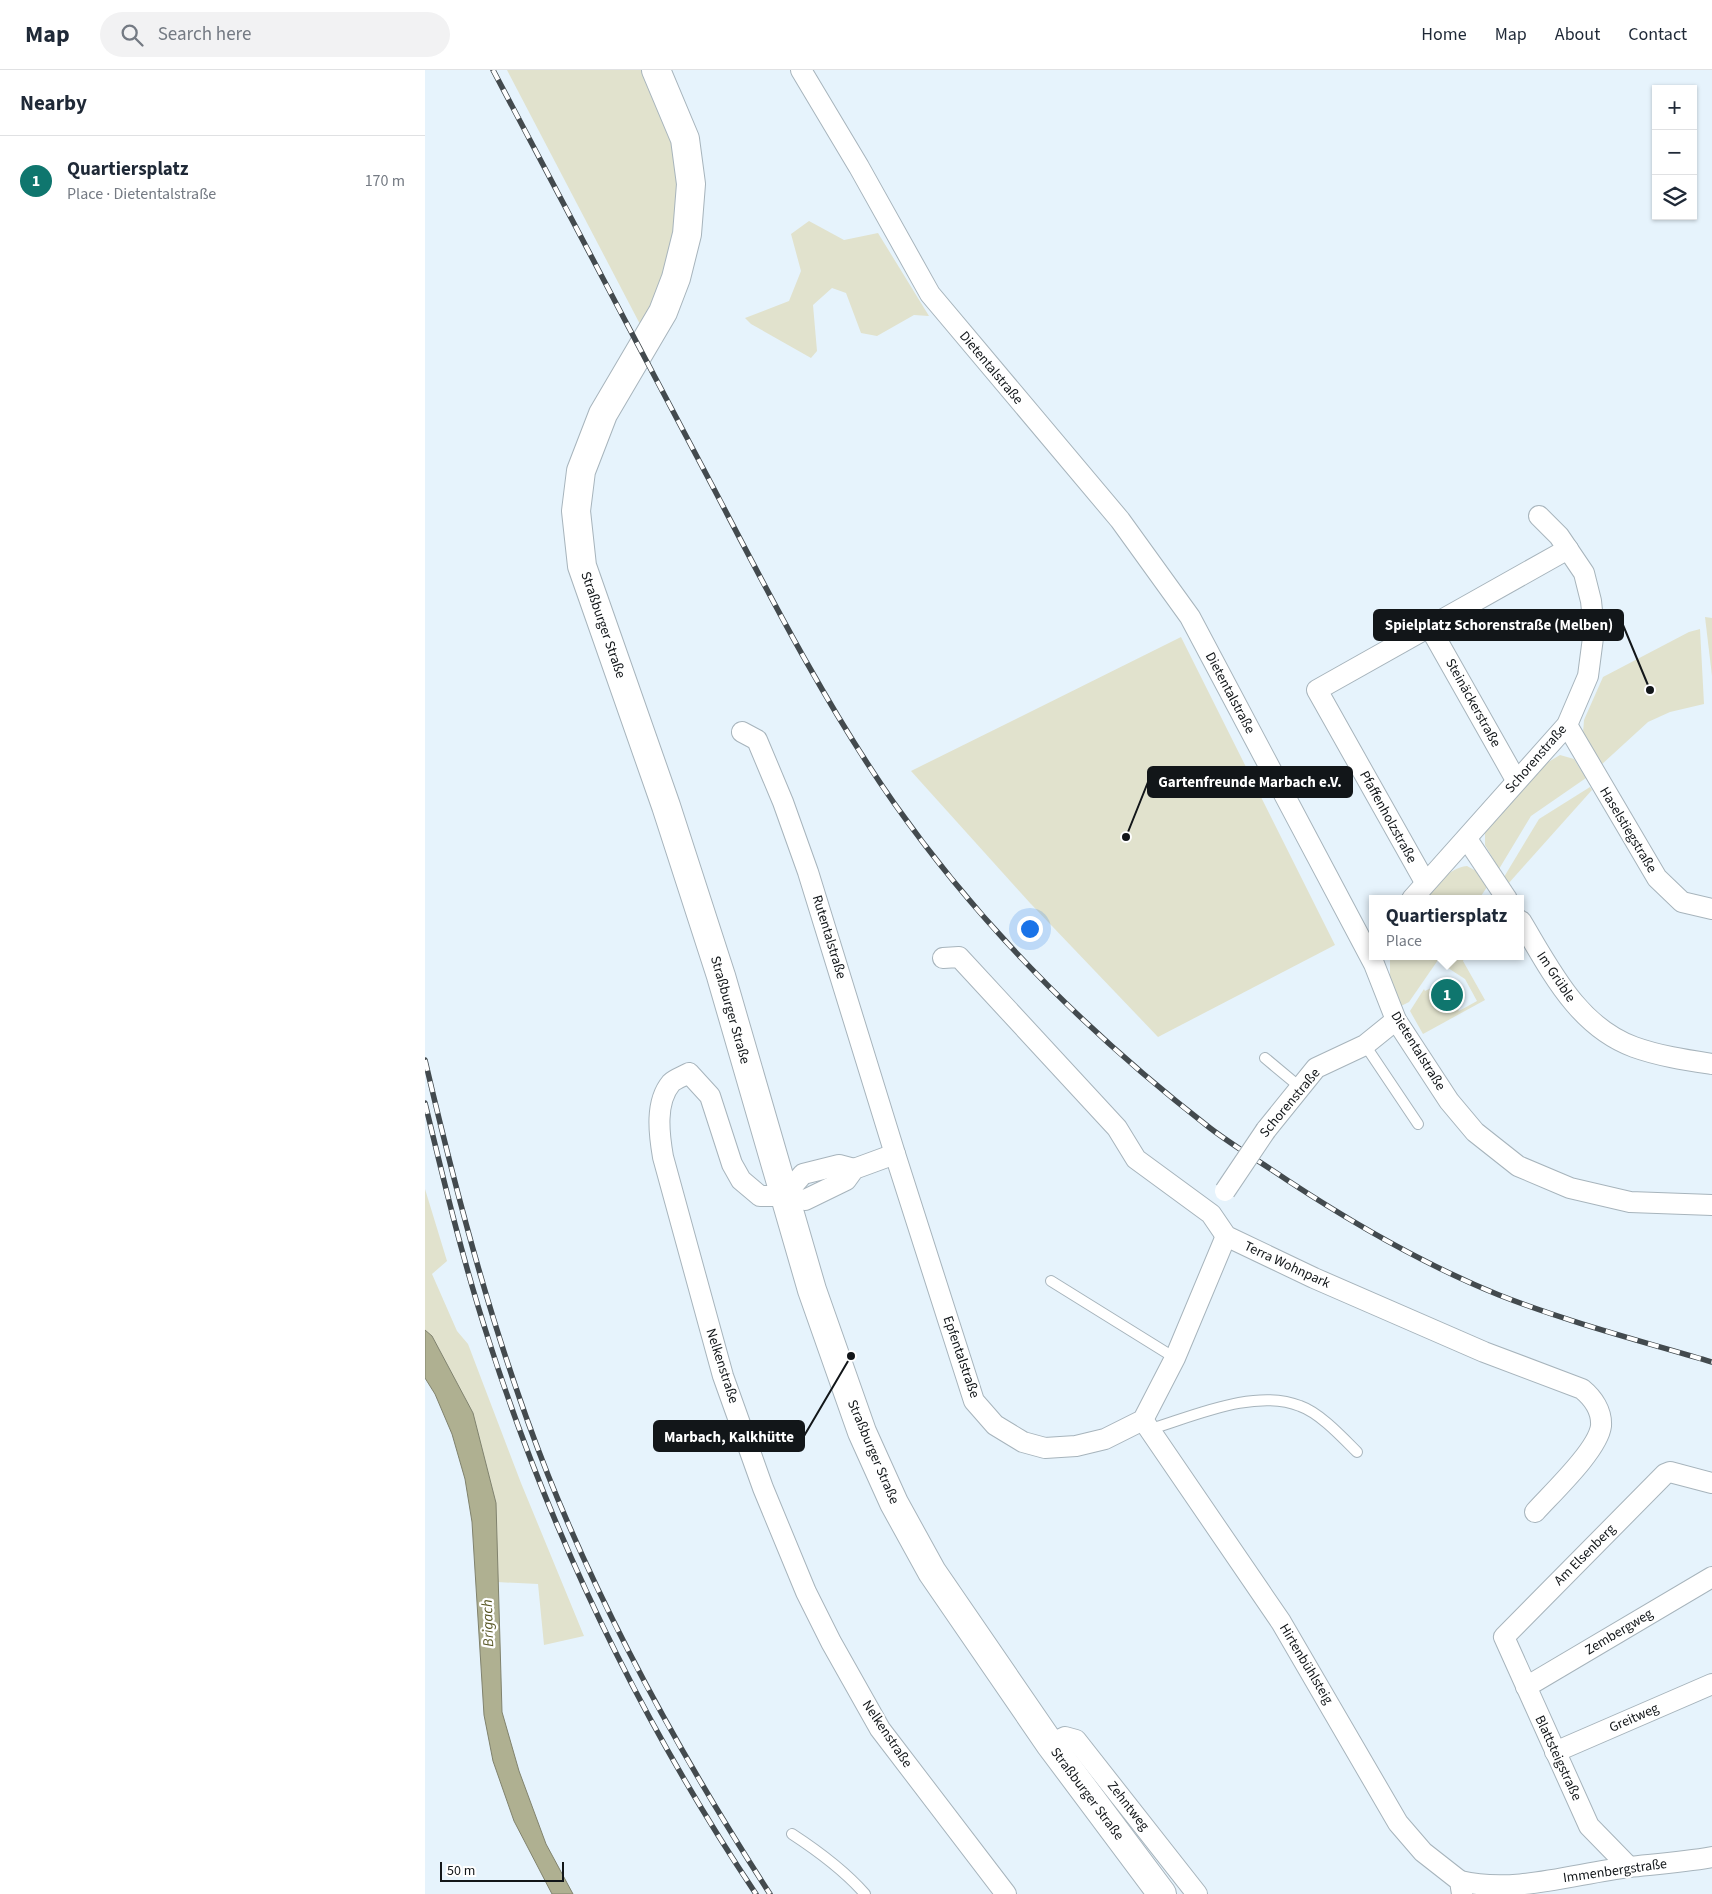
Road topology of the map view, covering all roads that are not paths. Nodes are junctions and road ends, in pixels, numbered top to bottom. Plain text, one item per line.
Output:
1 (656, 70) edge
2 (801, 70) edge
3 (1539, 516) dead end
4 (1568, 549) junction
5 (1429, 626) junction
6 (1567, 725) junction
7 (742, 732) dead end
8 (1516, 780) junction
9 (1467, 839) junction
10 (1425, 882) junction
11 (1415, 895) edge
12 (1504, 895) edge
13 (1712, 909) edge
14 (1524, 926) edge
15 (1369, 947) edge
16 (943, 958) dead end
17 (1376, 960) edge
18 (1396, 1020) junction
19 (1365, 1045) junction
20 (1265, 1058) dead end
21 (1712, 1064) edge
22 (1301, 1088) junction
23 (1418, 1124) dead end
24 (895, 1154) junction
25 (784, 1196) junction
26 (1712, 1205) edge
27 (1211, 1214) junction
28 (1226, 1236) junction
29 (1051, 1281) dead end
30 (1175, 1358) junction
31 (1147, 1424) junction
32 (1357, 1452) dead end
33 (1712, 1483) edge
34 (1535, 1512) dead end
35 (1712, 1577) edge
36 (1504, 1637) joint
37 (1712, 1684) edge
38 (1526, 1688) junction
39 (1050, 1744) junction
40 (1555, 1752) junction
41 (792, 1834) dead end
42 (1712, 1857) edge
43 (1629, 1867) junction
44 (1461, 1888) edge
45 (865, 1894) edge
46 (1006, 1894) edge
47 (1162, 1894) edge
48 (1197, 1894) edge

1 - 25 main road, Straßburger Straße
2 - 15 street, Dietentalstraße
3 - 4 street, Schorenstraße
4 - 5 street, Pfaffenholzstraße
4 - 6 street, Schorenstraße
5 - 8 street, Steinäckerstraße
5 - 10 street, Pfaffenholzstraße
6 - 8 street, Schorenstraße
6 - 13 street, Haselstiegstraße
7 - 24 street, Rutentalstraße
8 - 9 street, Schorenstraße
9 - 10 street, Schorenstraße
9 - 12 street
10 - 11 street, Schorenstraße
14 - 21 street, Im Grüble
16 - 27 street
17 - 18 street, Dietentalstraße
18 - 19 street, Schorenstraße
18 - 26 street, Dietentalstraße
19 - 22 street, Schorenstraße
19 - 23 lane
20 - 22 lane
22 - 27 street, Schorenstraße, bridge
24 - 25 street
24 - 31 street, Epfentalstraße
25 - 39 main road, Straßburger Straße
25 - 46 street, Nelkenstraße
27 - 28 street
28 - 30 street
28 - 34 street, Terra Wohnpark
29 - 30 lane
30 - 31 street
31 - 32 lane
31 - 44 street, Hirtenbühlsteig
33 - 36 street, Am Elsenberg
35 - 38 street, Zembergweg
36 - 38 street, Blattsteigstraße
37 - 40 street, Greitweg
38 - 40 street, Blattsteigstraße
39 - 47 main road, Straßburger Straße
39 - 48 street, Zehntweg
40 - 43 street, Blattsteigstraße
41 - 45 lane
42 - 43 street, Immenbergstraße
43 - 44 street, Immenbergstraße

